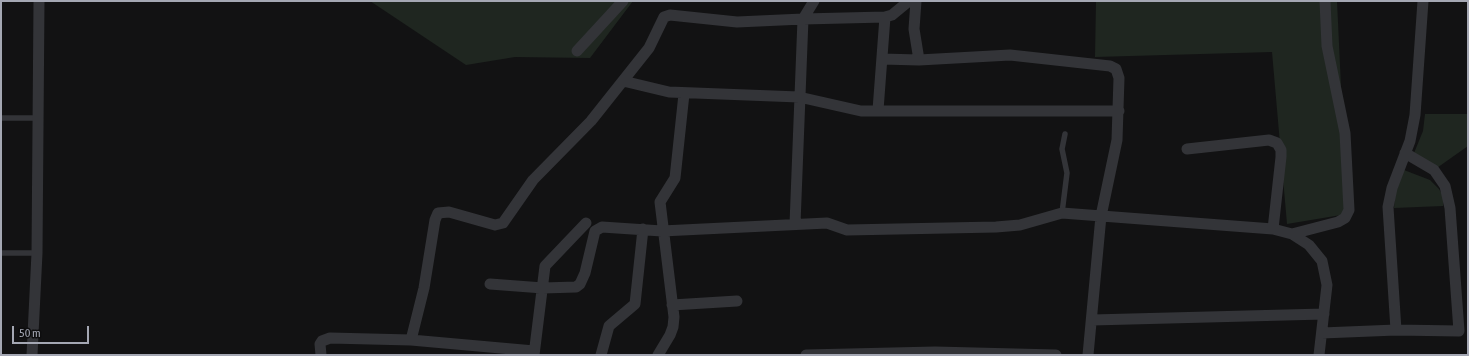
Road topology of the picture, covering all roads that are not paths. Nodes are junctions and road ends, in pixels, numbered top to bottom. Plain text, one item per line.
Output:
1 (39, 1) edge
2 (623, 1) edge
3 (814, 1) edge
4 (909, 1) edge
5 (916, 1) edge
6 (1325, 1) edge
7 (1423, 1) edge
8 (884, 17) junction
9 (803, 19) junction
10 (577, 51) dead end
11 (882, 59) junction
12 (919, 60) junction
13 (623, 81) junction
14 (684, 94) junction
15 (799, 97) junction
16 (878, 110) junction
17 (1119, 111) junction
18 (1, 118) edge
19 (38, 118) junction
20 (1065, 134) dead end
21 (1187, 149) dead end
22 (1405, 153) junction
23 (1062, 213) junction
24 (1101, 216) junction
25 (586, 223) dead end
26 (795, 224) junction
27 (1273, 229) junction
28 (643, 230) junction
29 (662, 231) junction
30 (1292, 234) junction
31 (1, 253) edge
32 (37, 253) junction
33 (490, 284) dead end
34 (543, 288) junction
35 (737, 301) dead end
36 (672, 305) junction
37 (1324, 314) junction
38 (1092, 320) junction
39 (1396, 330) junction
40 (1464, 331) edge
41 (1322, 333) junction
42 (411, 340) junction
43 (475, 350) edge
44 (534, 353) edge
45 (892, 354) edge
46 (969, 354) edge
47 (32, 355) edge
48 (321, 355) edge
49 (600, 355) edge
50 (658, 355) edge
51 (806, 355) edge
52 (1046, 355) edge
53 (1056, 355) edge
54 (1088, 355) edge
55 (1319, 355) edge

1 - 19 street
2 - 10 street
3 - 9 street
4 - 8 street
5 - 12 street
6 - 30 street
7 - 22 street
8 - 9 street
8 - 11 street
9 - 13 street
9 - 15 street
11 - 12 street
11 - 16 street
12 - 17 street
13 - 14 street
13 - 42 street
14 - 15 street
14 - 29 street
15 - 16 street
15 - 26 street
16 - 17 street
17 - 24 street
18 - 19 lane
19 - 32 street
20 - 23 lane
21 - 27 street
22 - 39 street
22 - 40 street
23 - 24 street
23 - 26 street
24 - 27 street
24 - 38 street
25 - 34 street
26 - 29 street
27 - 30 street
28 - 29 street
28 - 34 street
28 - 49 street
29 - 36 street
30 - 37 street
31 - 32 lane
32 - 47 street
33 - 34 street
34 - 44 street
35 - 36 street
36 - 50 street
37 - 38 street
37 - 41 street
38 - 54 street
39 - 40 street
39 - 41 street
41 - 55 street
42 - 43 street
42 - 48 street
43 - 44 street
45 - 46 street
45 - 51 street
46 - 52 street
52 - 53 street

